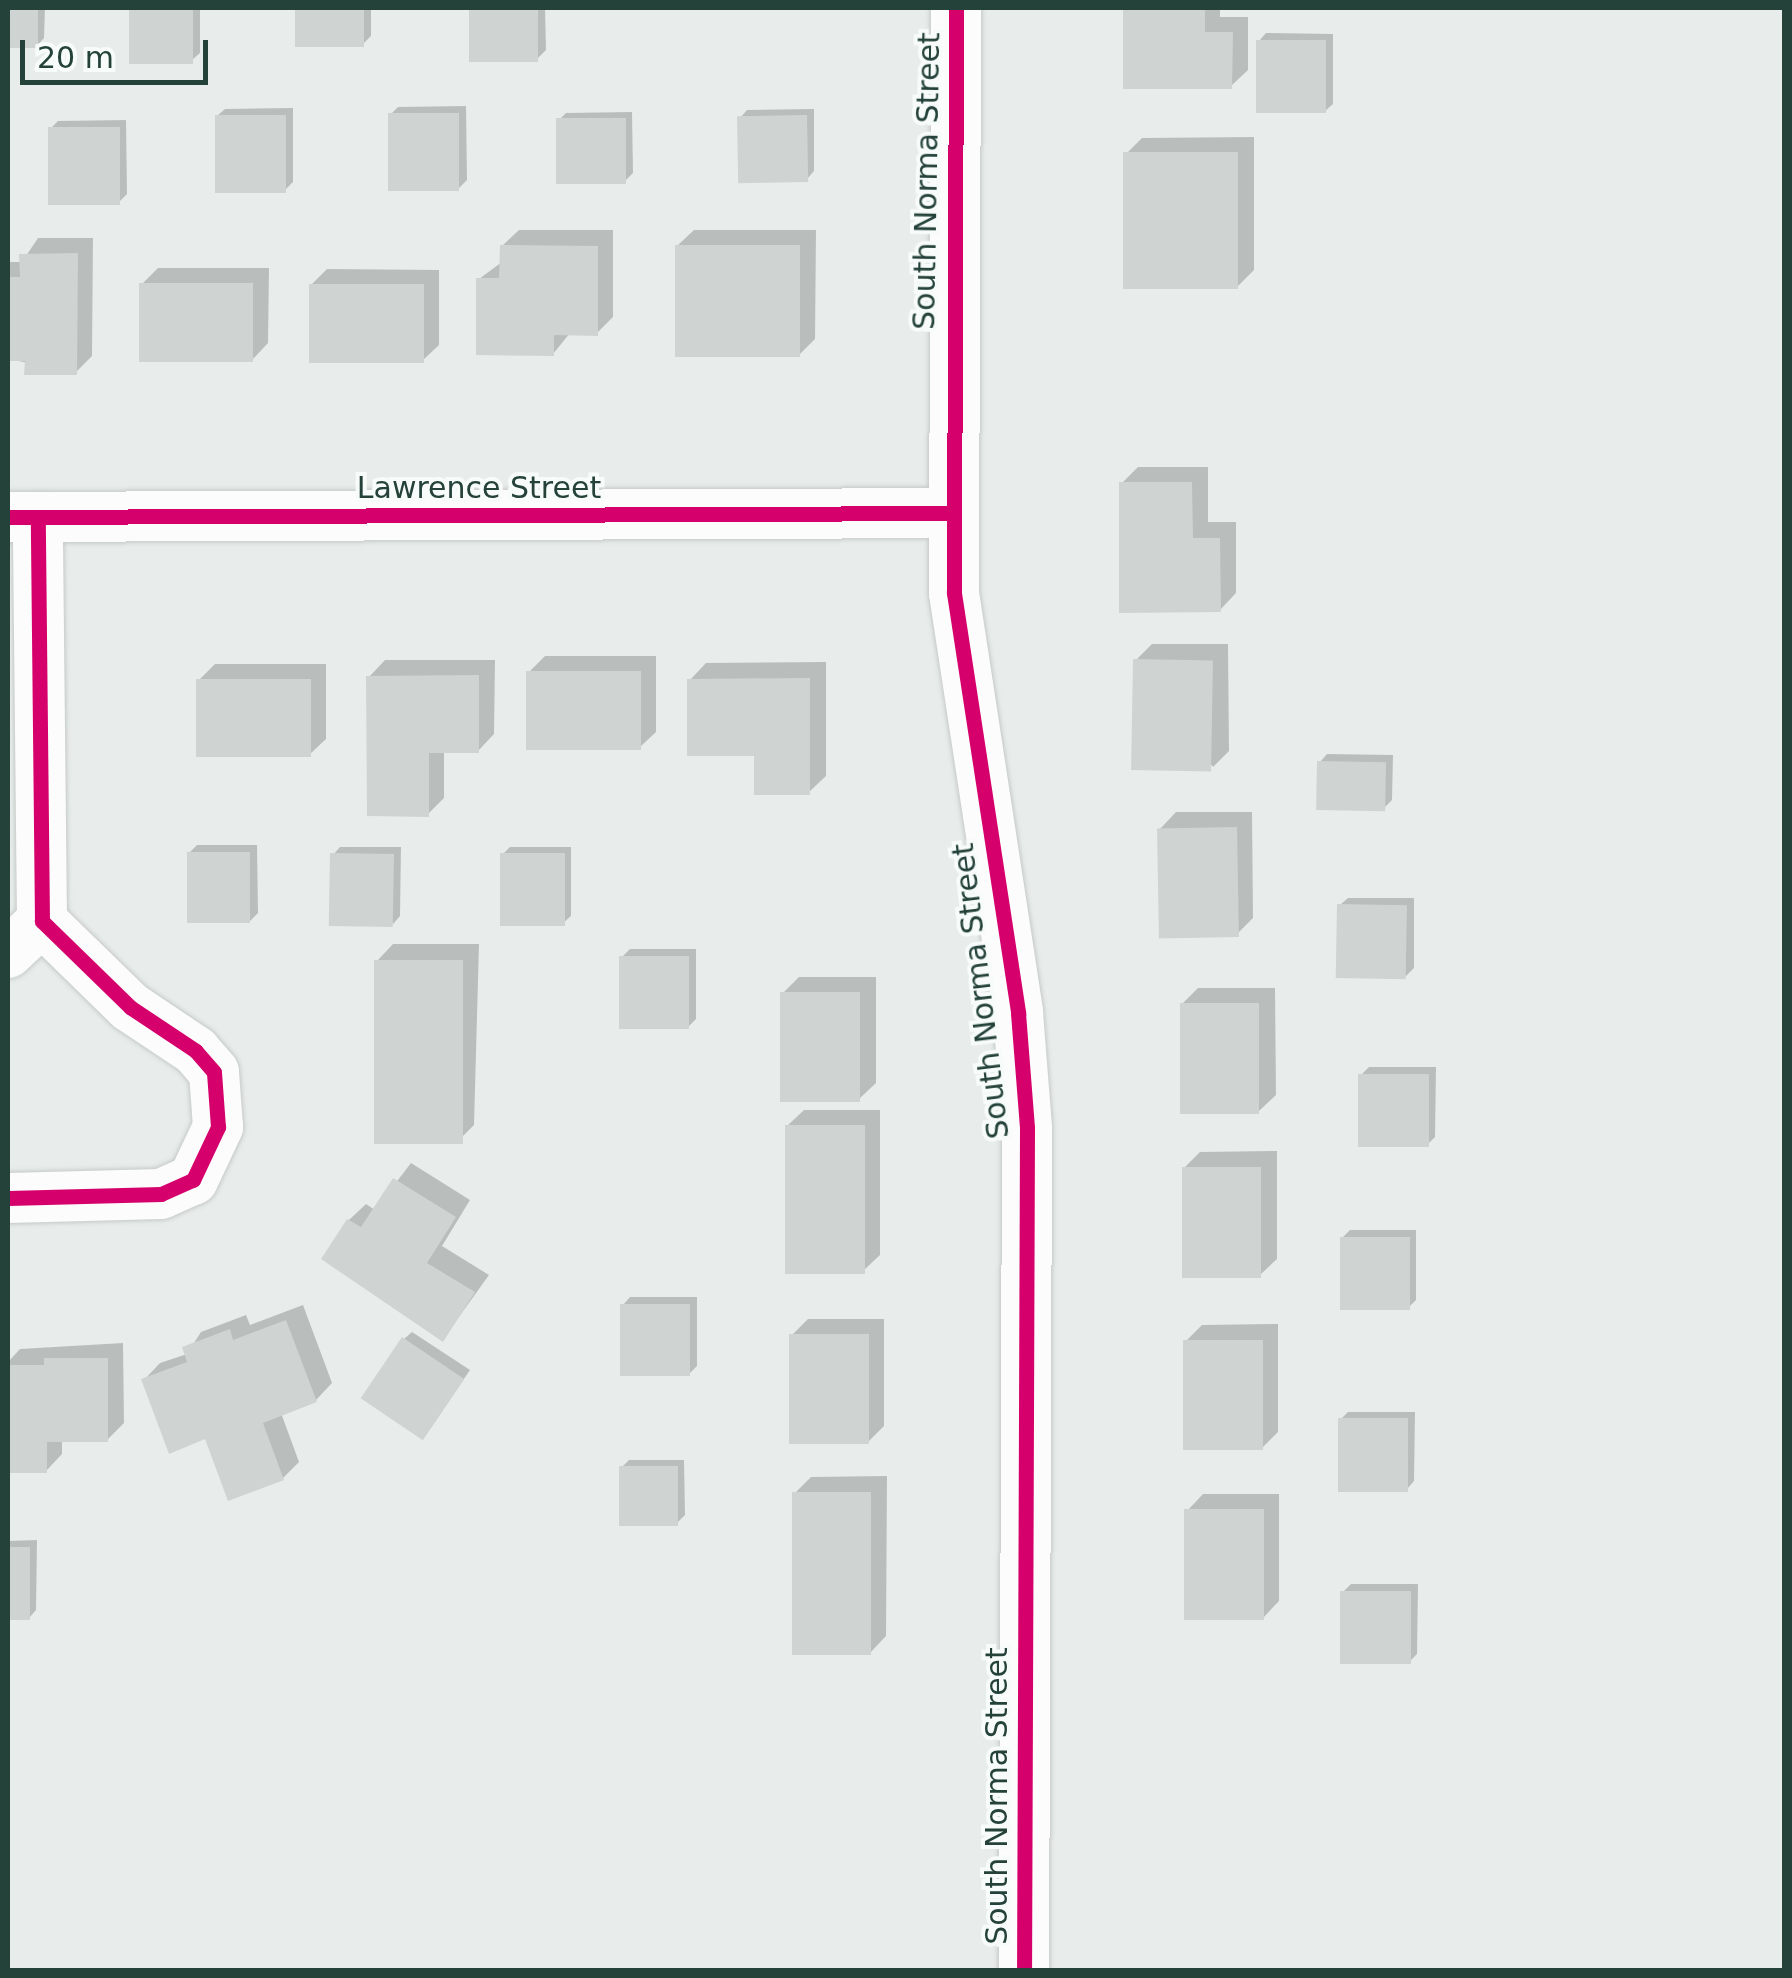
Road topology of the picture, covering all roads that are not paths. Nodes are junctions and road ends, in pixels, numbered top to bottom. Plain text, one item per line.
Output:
1 (956, 8) edge
2 (952, 513) junction
3 (22, 517) edge
4 (25, 937) edge
5 (8, 1198) edge
6 (1024, 1970) edge

1 - 2 street, South Norma Street
2 - 3 street, Lawrence Street
2 - 6 street, South Norma Street
3 - 4 street
4 - 5 street

